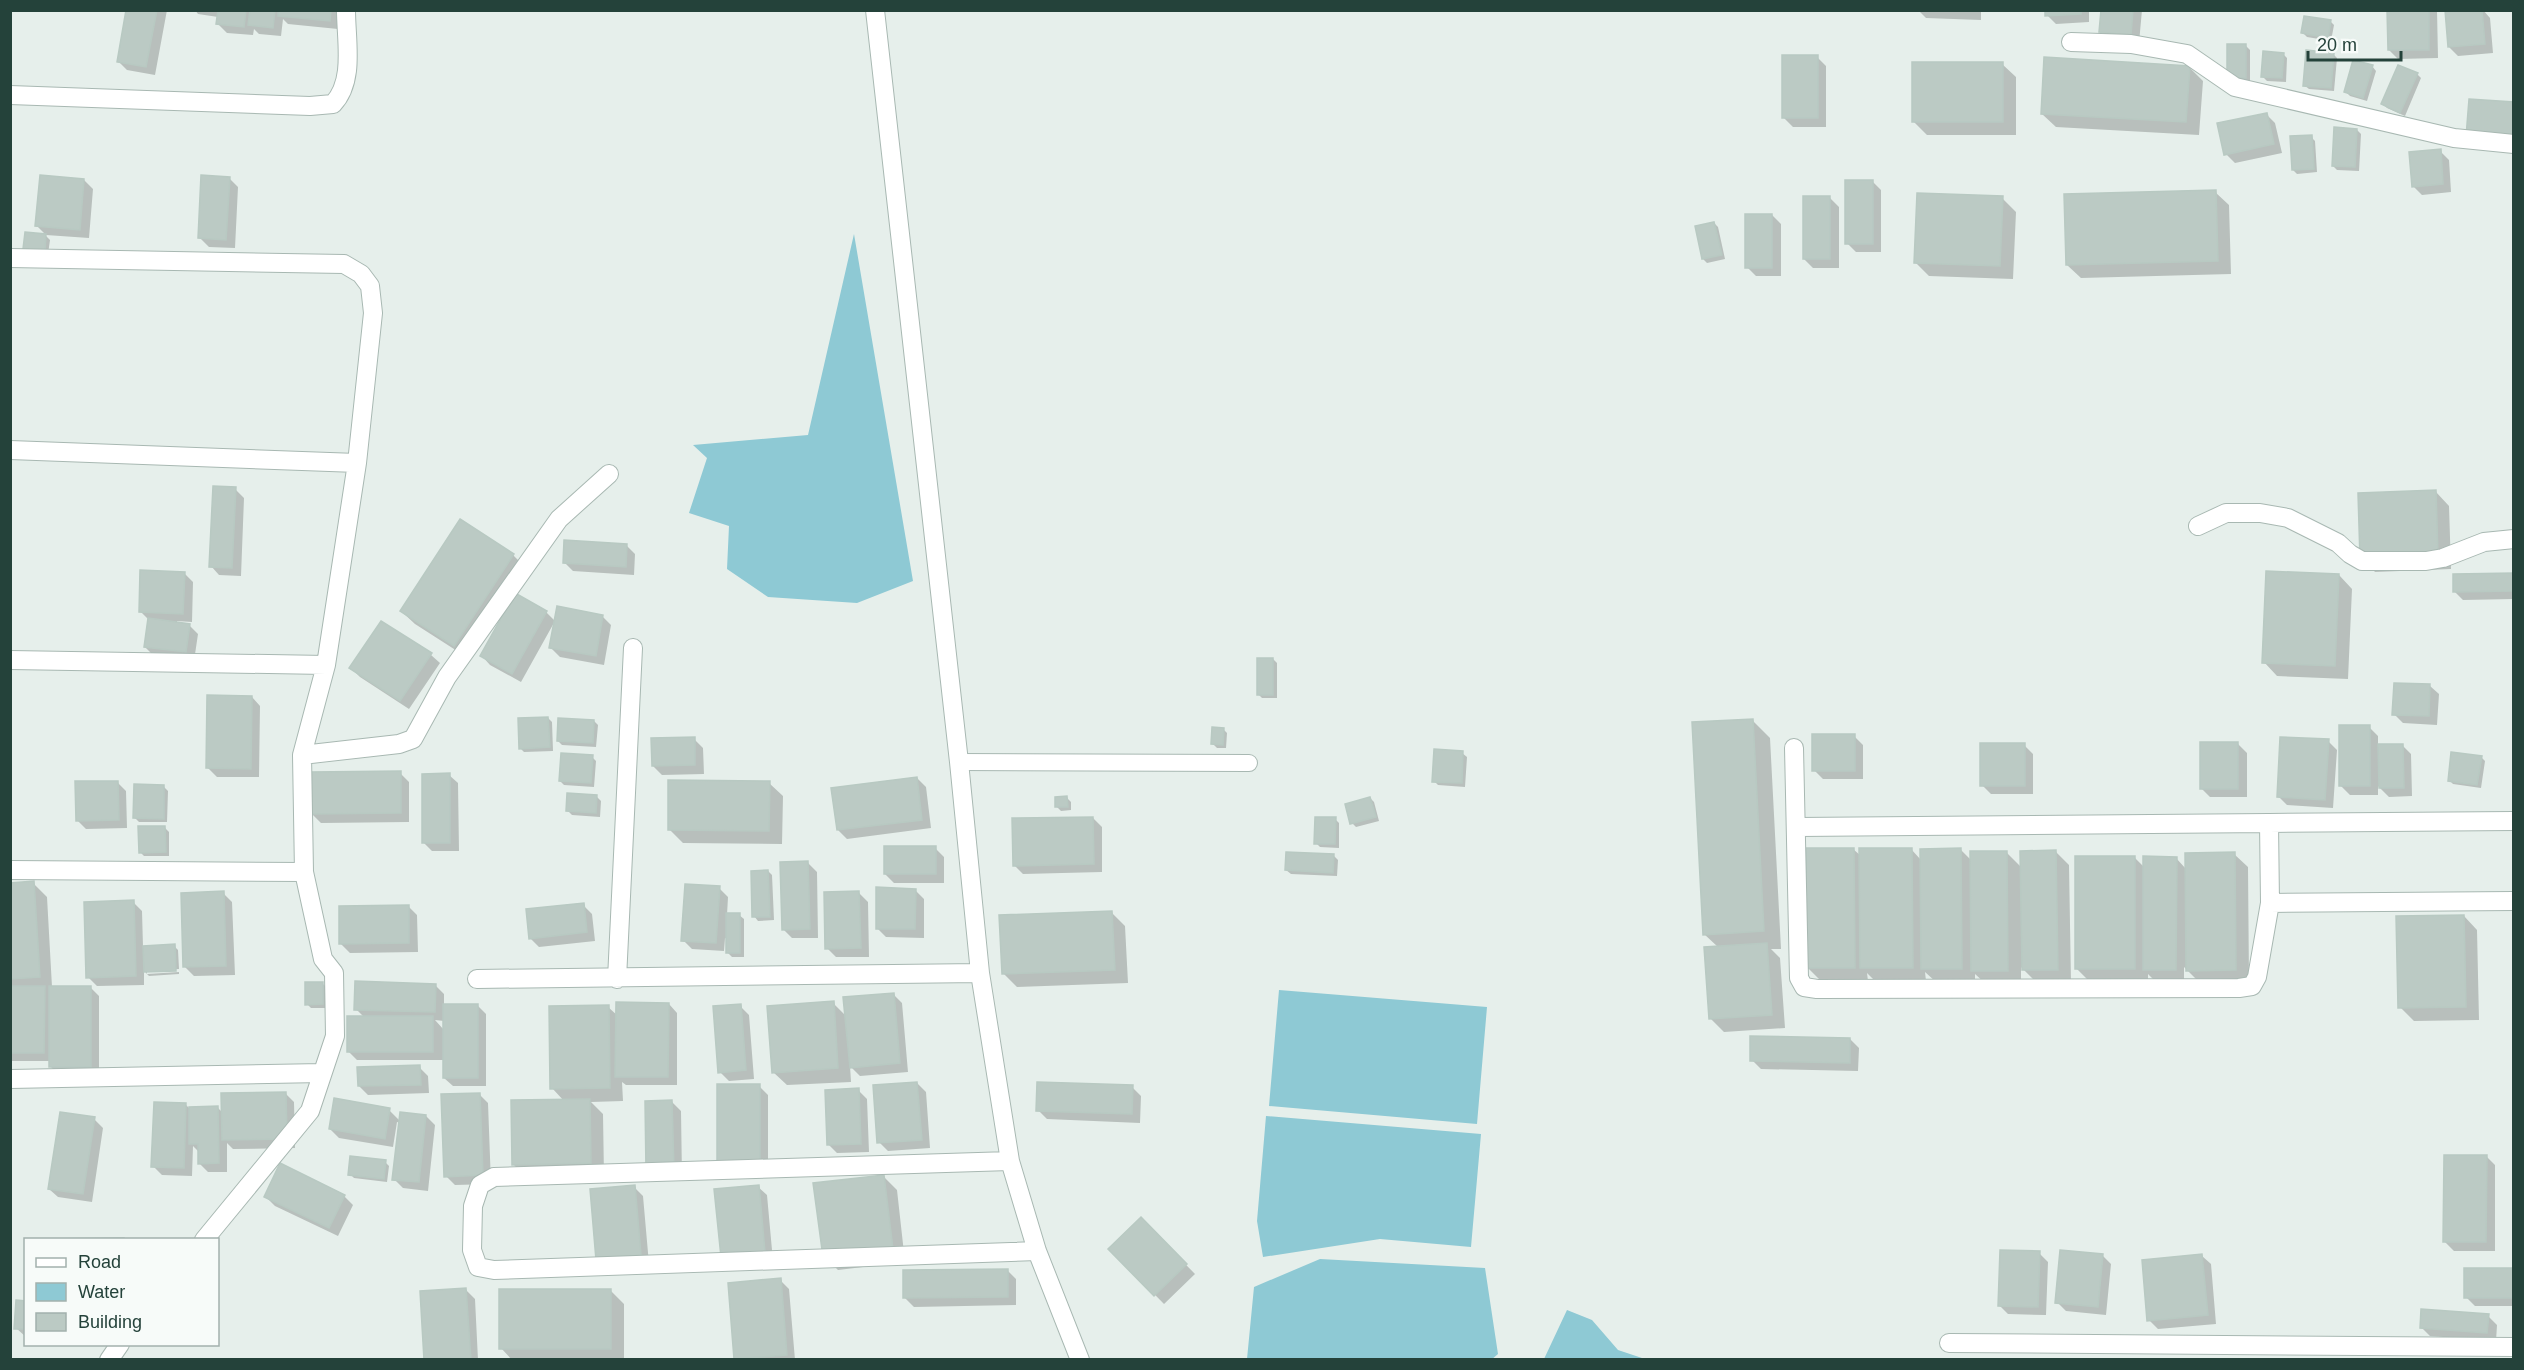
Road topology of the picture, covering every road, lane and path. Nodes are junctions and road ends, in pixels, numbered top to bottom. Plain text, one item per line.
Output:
1 (346, 10) edge
2 (875, 10) edge
3 (2071, 42) dead end
4 (10, 95) edge
5 (2514, 144) edge
6 (10, 258) edge
7 (10, 450) edge
8 (357, 463) junction
9 (609, 474) dead end
10 (2198, 526) dead end
11 (2514, 539) edge
12 (633, 648) dead end
13 (10, 660) edge
14 (326, 665) junction
15 (1794, 748) dead end
16 (303, 755) junction
17 (959, 762) junction
18 (1249, 763) dead end
19 (2514, 821) edge
20 (2269, 823) junction
21 (1797, 827) junction
22 (10, 870) edge
23 (303, 872) junction
24 (2514, 901) edge
25 (2270, 903) junction
26 (980, 973) junction
27 (477, 979) dead end
28 (617, 979) junction
29 (322, 1072) junction
30 (10, 1079) edge
31 (1010, 1161) junction
32 (205, 1238) edge
33 (1037, 1251) junction
34 (1948, 1343) dead end
35 (119, 1346) edge
36 (2514, 1347) edge
37 (109, 1359) edge
38 (1080, 1359) edge

1 - 4 street
2 - 17 street
3 - 5 street
6 - 8 street
7 - 8 street
8 - 14 street
9 - 16 street
10 - 11 street
12 - 28 street
13 - 14 street
14 - 16 street
15 - 21 street
16 - 23 street
17 - 18 lane
17 - 26 street
19 - 20 street
20 - 21 street
20 - 25 street
21 - 25 street
22 - 23 street
23 - 29 street
24 - 25 street
26 - 28 street
26 - 31 street
27 - 28 street
29 - 30 street
29 - 32 street
31 - 33 street
31 - 33 street
33 - 38 street
34 - 36 street
35 - 37 street

